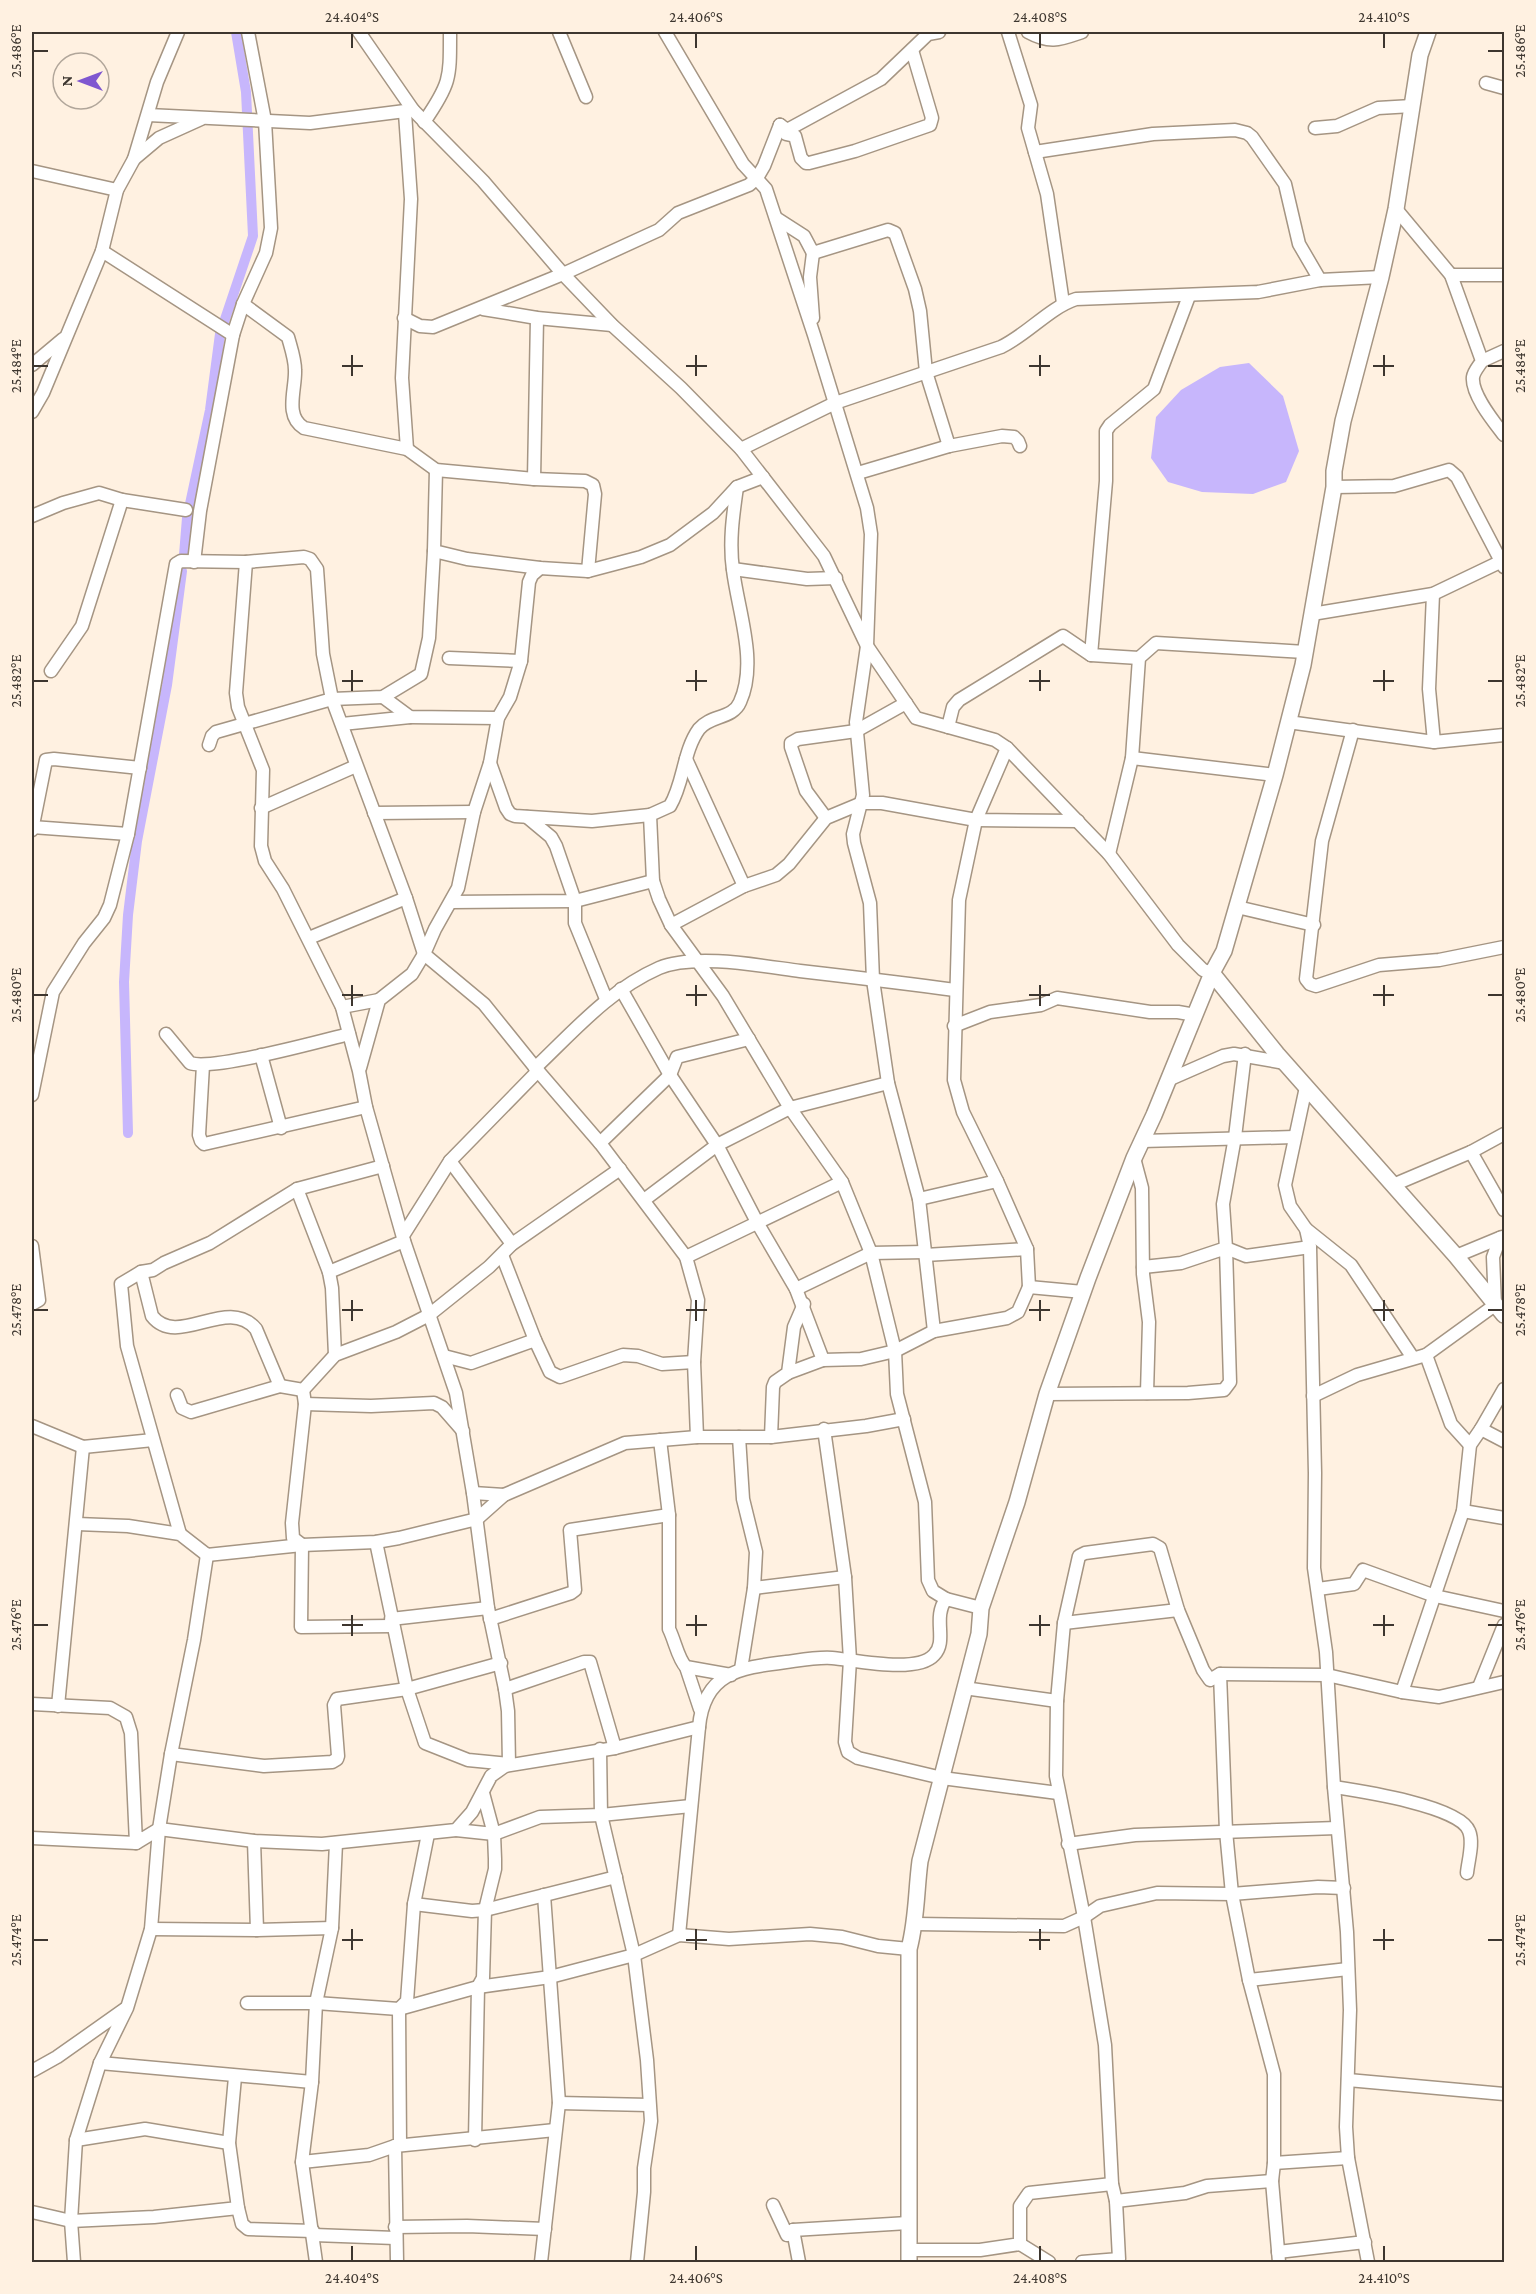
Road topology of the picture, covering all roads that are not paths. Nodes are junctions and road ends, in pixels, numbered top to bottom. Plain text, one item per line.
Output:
1 (178, 32) edge
2 (248, 32) edge
3 (359, 32) edge
4 (450, 32) edge
5 (559, 32) edge
6 (665, 32) edge
7 (932, 32) edge
8 (1008, 32) edge
9 (1028, 32) edge
10 (1082, 32) edge
11 (1428, 32) edge
12 (912, 50) junction
13 (1486, 83) dead end
14 (1504, 88) edge
15 (586, 97) dead end
16 (1412, 106) junction
17 (409, 111) junction
18 (148, 115) junction
19 (205, 117) junction
20 (265, 121) junction
21 (424, 122) junction
22 (780, 125) junction
23 (1315, 128) dead end
24 (1035, 152) junction
25 (134, 159) junction
26 (32, 171) edge
27 (757, 178) junction
28 (117, 190) junction
29 (1396, 209) junction
30 (776, 218) junction
31 (102, 251) junction
32 (813, 253) junction
33 (563, 274) junction
34 (1451, 275) junction
35 (1504, 275) edge
36 (1381, 277) junction
37 (1320, 280) junction
38 (1190, 296) junction
39 (1063, 303) junction
40 (243, 304) junction
41 (482, 308) junction
42 (404, 318) junction
43 (537, 318) junction
44 (612, 325) junction
45 (814, 334) junction
46 (233, 335) junction
47 (64, 338) junction
48 (1504, 351) edge
49 (1482, 361) junction
50 (32, 364) edge
51 (926, 372) junction
52 (835, 403) junction
53 (32, 412) edge
54 (1504, 435) edge
55 (949, 446) junction
56 (1020, 446) dead end
57 (407, 449) junction
58 (741, 449) junction
59 (436, 470) junction
60 (858, 473) junction
61 (763, 477) junction
62 (534, 479) junction
63 (737, 487) junction
64 (1334, 487) junction
65 (122, 500) junction
66 (186, 510) dead end
67 (32, 516) edge
68 (434, 551) junction
69 (194, 562) junction
70 (246, 562) junction
71 (1503, 564) edge
72 (540, 568) junction
73 (733, 569) junction
74 (588, 571) junction
75 (836, 578) junction
76 (1433, 594) junction
77 (1312, 614) junction
78 (867, 646) junction
79 (1305, 652) junction
80 (1091, 655) junction
81 (449, 658) dead end
82 (1139, 658) junction
83 (520, 661) junction
84 (51, 671) dead end
85 (383, 697) junction
86 (332, 699) junction
87 (906, 703) junction
88 (410, 717) junction
89 (498, 718) junction
90 (1288, 722) junction
91 (342, 724) junction
92 (244, 725) junction
93 (948, 727) junction
94 (1353, 730) junction
95 (856, 731) junction
96 (1504, 735) edge
97 (1434, 742) junction
98 (209, 745) dead end
99 (1007, 748) junction
100 (1132, 758) junction
101 (686, 759) junction
102 (490, 763) junction
103 (356, 766) junction
104 (140, 768) junction
105 (1275, 776) junction
106 (862, 803) junction
107 (261, 808) junction
108 (474, 812) junction
109 (374, 813) junction
110 (650, 815) junction
111 (527, 817) junction
112 (826, 818) junction
113 (976, 820) junction
114 (1078, 821) junction
115 (32, 829) edge
116 (128, 834) junction
117 (1109, 854) junction
118 (653, 881) junction
119 (744, 886) junction
120 (406, 898) junction
121 (574, 901) junction
122 (451, 902) junction
123 (1237, 907) junction
124 (672, 925) junction
125 (1314, 925) junction
126 (309, 938) junction
127 (1504, 951) edge
128 (424, 954) junction
129 (700, 961) junction
130 (1212, 973) junction
131 (873, 980) junction
132 (621, 989) junction
133 (955, 990) junction
134 (606, 999) junction
135 (379, 1000) junction
136 (342, 1007) junction
137 (1195, 1015) junction
138 (954, 1026) junction
139 (32, 1029) edge
140 (166, 1034) dead end
141 (349, 1034) junction
142 (44, 1035) junction
143 (749, 1039) junction
144 (1245, 1054) junction
145 (261, 1055) junction
146 (1285, 1063) junction
147 (203, 1065) junction
148 (536, 1069) junction
149 (359, 1071) junction
150 (670, 1075) junction
151 (1168, 1080) junction
152 (888, 1083) junction
153 (1306, 1087) junction
154 (32, 1095) edge
155 (366, 1107) junction
156 (790, 1108) junction
157 (281, 1128) junction
158 (1504, 1134) edge
159 (1235, 1137) junction
160 (1294, 1137) junction
161 (1142, 1141) junction
162 (600, 1143) junction
163 (717, 1145) junction
164 (1471, 1152) junction
165 (1134, 1158) junction
166 (450, 1161) junction
167 (383, 1166) junction
168 (620, 1169) junction
169 (997, 1180) junction
170 (842, 1182) junction
171 (1393, 1185) junction
172 (297, 1189) junction
173 (919, 1199) junction
174 (644, 1200) junction
175 (1504, 1210) edge
176 (758, 1224) junction
177 (1306, 1228) junction
178 (404, 1237) junction
179 (1502, 1237) edge
180 (512, 1244) junction
181 (32, 1246) edge
182 (1310, 1247) junction
183 (1226, 1248) junction
184 (1027, 1249) junction
185 (871, 1253) junction
186 (925, 1253) junction
187 (502, 1255) junction
188 (1456, 1256) junction
189 (686, 1257) junction
190 (1143, 1267) junction
191 (141, 1272) junction
192 (329, 1272) junction
193 (1029, 1287) junction
194 (796, 1290) junction
195 (1083, 1292) junction
196 (32, 1304) edge
197 (804, 1304) junction
198 (1500, 1310) edge
199 (429, 1315) junction
200 (934, 1331) junction
201 (535, 1340) junction
202 (895, 1351) junction
203 (335, 1355) junction
204 (1426, 1355) junction
205 (444, 1356) junction
206 (1413, 1358) junction
207 (823, 1360) junction
208 (694, 1362) junction
209 (788, 1373) junction
210 (280, 1386) junction
211 (1504, 1389) edge
212 (303, 1390) junction
213 (1147, 1393) junction
214 (1047, 1394) junction
215 (177, 1395) dead end
216 (1312, 1396) junction
217 (305, 1404) junction
218 (904, 1419) junction
219 (32, 1426) edge
220 (824, 1429) junction
221 (1481, 1430) junction
222 (463, 1431) junction
223 (697, 1437) junction
224 (739, 1437) junction
225 (771, 1437) junction
226 (153, 1440) junction
227 (660, 1440) junction
228 (1504, 1441) edge
229 (1470, 1445) junction
230 (83, 1447) junction
231 (473, 1493) junction
232 (504, 1495) junction
233 (1463, 1511) junction
234 (669, 1515) junction
235 (1504, 1518) edge
236 (477, 1519) junction
237 (77, 1524) junction
238 (180, 1533) junction
239 (376, 1542) junction
240 (302, 1545) junction
241 (207, 1555) junction
242 (845, 1577) junction
243 (754, 1588) junction
244 (1318, 1589) junction
245 (1435, 1596) junction
246 (946, 1599) junction
247 (981, 1608) junction
248 (1178, 1610) junction
249 (1504, 1611) edge
250 (489, 1614) junction
251 (392, 1622) junction
252 (1065, 1623) junction
253 (1504, 1625) edge
254 (850, 1660) junction
255 (501, 1663) junction
256 (686, 1668) junction
257 (736, 1672) junction
258 (1220, 1674) junction
259 (1327, 1675) junction
260 (1504, 1682) edge
261 (964, 1688) junction
262 (1479, 1688) junction
263 (406, 1689) junction
264 (505, 1689) junction
265 (1402, 1692) junction
266 (1057, 1701) junction
267 (32, 1704) edge
268 (58, 1706) junction
269 (700, 1709) junction
270 (699, 1726) junction
271 (615, 1748) junction
272 (600, 1749) junction
273 (171, 1754) junction
274 (507, 1765) junction
275 (942, 1778) junction
276 (1334, 1787) junction
277 (483, 1793) junction
278 (1058, 1793) junction
279 (691, 1806) junction
280 (601, 1815) junction
281 (1337, 1828) junction
282 (159, 1829) junction
283 (456, 1830) junction
284 (1226, 1831) junction
285 (428, 1834) junction
286 (494, 1834) junction
287 (32, 1838) edge
288 (254, 1841) junction
289 (136, 1843) junction
290 (336, 1844) junction
291 (1068, 1844) junction
292 (1467, 1873) dead end
293 (616, 1876) junction
294 (1344, 1888) junction
295 (1232, 1894) junction
296 (544, 1895) junction
297 (414, 1904) junction
298 (485, 1910) junction
299 (1084, 1917) junction
300 (916, 1924) junction
301 (332, 1928) junction
302 (151, 1929) junction
303 (258, 1930) junction
304 (679, 1935) junction
305 (909, 1949) junction
306 (634, 1955) junction
307 (1348, 1969) junction
308 (550, 1977) junction
309 (1249, 1980) junction
310 (478, 1987) junction
311 (247, 2003) dead end
312 (316, 2003) junction
313 (127, 2008) junction
314 (399, 2009) junction
315 (100, 2063) junction
316 (32, 2071) edge
317 (236, 2077) junction
318 (1348, 2080) junction
319 (312, 2082) junction
320 (1504, 2094) edge
321 (559, 2103) junction
322 (650, 2105) junction
323 (555, 2130) junction
324 (76, 2140) junction
325 (475, 2140) junction
326 (229, 2143) junction
327 (395, 2146) junction
328 (1348, 2158) junction
329 (302, 2162) junction
330 (1274, 2163) junction
331 (1272, 2181) junction
332 (1112, 2184) junction
333 (1116, 2201) junction
334 (773, 2205) dead end
335 (238, 2208) junction
336 (32, 2212) edge
337 (71, 2221) junction
338 (908, 2223) junction
339 (545, 2229) junction
340 (793, 2229) junction
341 (313, 2233) junction
342 (395, 2233) junction
343 (1365, 2242) junction
344 (1020, 2244) junction
345 (909, 2256) edge
346 (1278, 2257) edge
347 (1120, 2261) edge
348 (74, 2262) edge
349 (316, 2262) edge
350 (397, 2262) edge
351 (541, 2262) edge
352 (637, 2262) edge
353 (799, 2262) edge
354 (1049, 2262) edge
355 (1082, 2262) edge
356 (1368, 2262) edge

1 - 18 street
2 - 20 street
3 - 17 street
4 - 21 street
5 - 15 street
6 - 27 street
7 - 12 street
8 - 24 street
9 - 10 street
11 - 16 street
12 - 22 street
12 - 22 street
13 - 14 street
16 - 23 street
16 - 29 street
17 - 20 street
17 - 21 street
17 - 42 street
18 - 19 street
18 - 25 street
19 - 20 street
19 - 25 street
20 - 40 street
21 - 33 street
22 - 27 street
24 - 37 street
24 - 39 street
25 - 28 street
26 - 28 street
27 - 30 street
27 - 33 street
28 - 31 street
29 - 34 street
29 - 36 street
30 - 32 street
30 - 45 street
31 - 46 street
31 - 47 street
32 - 45 street
32 - 51 street
33 - 41 street
33 - 44 street
34 - 35 street
34 - 49 street
36 - 37 street
36 - 64 street
37 - 38 street
38 - 39 street
38 - 80 street
39 - 51 street
40 - 46 street
40 - 57 street
41 - 42 street
41 - 43 street
42 - 57 street
43 - 44 street
43 - 62 street
44 - 58 street
45 - 52 street
46 - 69 street
47 - 50 street
47 - 53 street
48 - 49 street
49 - 54 street
51 - 52 street
51 - 55 street
52 - 58 street
52 - 60 street
55 - 56 street
55 - 60 street
57 - 59 street
58 - 61 street
59 - 62 street
59 - 68 street
60 - 78 street
61 - 63 street
61 - 75 street
62 - 74 street
63 - 73 street
63 - 74 street
64 - 71 street
64 - 77 street
65 - 66 street
65 - 67 street
65 - 84 street
68 - 72 street
68 - 85 street
69 - 70 street
69 - 104 street
70 - 86 street
70 - 92 street
71 - 76 street
72 - 74 street
72 - 83 street
73 - 75 street
73 - 101 street
75 - 78 street
76 - 77 street
76 - 97 street
77 - 79 street
78 - 87 street
78 - 95 street
79 - 82 street
79 - 90 street
80 - 82 street
80 - 93 street
81 - 83 street
82 - 100 street
83 - 89 street
85 - 86 street
85 - 88 street
86 - 91 street
86 - 92 street
87 - 93 street
87 - 95 street
88 - 89 street
88 - 91 street
89 - 102 street
90 - 94 street
90 - 105 street
91 - 103 street
92 - 98 street
92 - 107 street
93 - 99 street
94 - 97 street
94 - 125 street
95 - 106 street
95 - 112 street
96 - 97 street
99 - 113 street
99 - 114 street
100 - 105 street
100 - 117 street
101 - 110 street
101 - 119 street
102 - 108 street
102 - 111 street
103 - 107 street
103 - 109 street
104 - 115 street
104 - 116 street
105 - 123 street
106 - 112 street
106 - 113 street
106 - 131 street
107 - 126 street
108 - 109 street
108 - 122 street
109 - 120 street
110 - 111 street
110 - 118 street
111 - 121 street
112 - 119 street
113 - 114 street
113 - 133 street
114 - 117 street
115 - 116 street
116 - 142 street
117 - 130 street
118 - 121 street
118 - 124 street
119 - 124 street
120 - 126 street
120 - 128 street
121 - 122 street
121 - 134 street
122 - 128 street
123 - 125 street
123 - 130 street
124 - 129 street
125 - 127 street
126 - 136 street
128 - 135 street
128 - 148 street
129 - 131 street
129 - 132 street
129 - 143 street
130 - 137 street
130 - 146 street
131 - 133 street
131 - 152 street
132 - 134 street
132 - 150 street
133 - 138 street
134 - 148 street
135 - 136 street
135 - 149 street
136 - 141 street
137 - 138 street
137 - 151 street
138 - 169 street
139 - 142 street
140 - 147 street
141 - 145 street
141 - 149 street
142 - 154 street
143 - 150 street
143 - 156 street
144 - 146 street
144 - 151 street
144 - 159 street
145 - 147 street
145 - 157 street
146 - 153 street
147 - 157 street
148 - 162 street
148 - 166 street
149 - 155 street
150 - 162 street
150 - 163 street
151 - 161 street
152 - 156 street
152 - 173 street
153 - 160 street
153 - 171 street
155 - 157 street
155 - 167 street
156 - 163 street
156 - 170 street
158 - 164 street
159 - 160 street
159 - 161 street
159 - 183 street
160 - 177 street
161 - 165 street
162 - 168 street
163 - 174 street
163 - 176 street
164 - 171 street
164 - 175 street
165 - 190 street
165 - 195 street
166 - 178 street
166 - 180 street
167 - 172 street
167 - 178 street
168 - 174 street
168 - 180 street
169 - 173 street
169 - 184 street
170 - 176 street
170 - 185 street
171 - 188 street
172 - 191 street
172 - 192 street
173 - 186 street
174 - 189 street
176 - 189 street
176 - 194 street
177 - 182 street
177 - 206 street
178 - 192 street
178 - 199 street
179 - 188 street
179 - 198 street
180 - 187 street
181 - 196 street
182 - 183 street
182 - 216 street
183 - 190 street
183 - 213 street
184 - 186 street
184 - 193 street
185 - 186 street
185 - 194 street
185 - 202 street
186 - 200 street
187 - 199 street
187 - 201 street
188 - 198 street
189 - 208 street
190 - 213 street
191 - 210 street
191 - 226 street
192 - 203 street
193 - 195 street
193 - 200 street
194 - 197 street
195 - 214 street
197 - 207 street
197 - 209 street
198 - 204 street
199 - 203 street
199 - 205 street
200 - 202 street
201 - 205 street
201 - 208 street
202 - 207 street
202 - 218 street
203 - 212 street
204 - 206 street
204 - 229 street
205 - 222 street
206 - 216 street
207 - 209 street
208 - 223 street
209 - 225 street
210 - 212 street
210 - 215 street
211 - 221 street
212 - 217 street
213 - 214 street
214 - 247 street
216 - 244 street
217 - 222 street
217 - 240 street
218 - 220 street
218 - 246 street
219 - 230 street
220 - 225 street
220 - 242 street
221 - 228 street
221 - 229 street
222 - 231 street
223 - 224 street
223 - 227 street
224 - 225 street
224 - 243 street
226 - 230 street
226 - 238 street
227 - 232 street
227 - 234 street
229 - 233 street
230 - 237 street
231 - 232 street
231 - 236 street
232 - 236 street
233 - 235 street
233 - 245 street
234 - 250 street
234 - 256 street
236 - 239 street
236 - 250 street
237 - 238 street
237 - 268 street
238 - 241 street
239 - 240 street
239 - 251 street
240 - 241 street
240 - 251 street
241 - 273 street
242 - 243 street
242 - 254 street
243 - 257 street
244 - 245 street
244 - 259 street
245 - 249 street
245 - 265 street
246 - 247 street
246 - 254 street
247 - 261 street
248 - 252 street
248 - 252 street
248 - 258 street
250 - 251 street
250 - 255 street
251 - 263 street
252 - 266 street
253 - 262 street
254 - 257 street
254 - 275 street
255 - 263 street
255 - 264 street
256 - 257 street
256 - 269 street
257 - 269 street
258 - 259 street
258 - 284 street
259 - 265 street
259 - 276 street
260 - 262 street
261 - 266 street
261 - 275 street
262 - 265 street
263 - 273 street
263 - 274 street
264 - 271 street
264 - 274 street
266 - 278 street
267 - 268 street
268 - 289 street
269 - 270 street
270 - 271 street
270 - 279 street
271 - 272 street
272 - 274 street
272 - 280 street
273 - 282 street
274 - 277 street
275 - 278 street
275 - 300 street
276 - 281 street
276 - 292 street
277 - 283 street
277 - 286 street
278 - 291 street
279 - 280 street
279 - 304 street
280 - 286 street
280 - 293 street
281 - 284 street
281 - 294 street
282 - 288 street
282 - 289 street
282 - 302 street
283 - 285 street
283 - 286 street
284 - 291 street
284 - 295 street
285 - 290 street
285 - 297 street
286 - 298 street
287 - 289 street
288 - 290 street
288 - 303 street
290 - 301 street
291 - 299 street
293 - 296 street
293 - 306 street
294 - 295 street
294 - 307 street
295 - 299 street
295 - 309 street
296 - 298 street
296 - 308 street
297 - 298 street
297 - 314 street
298 - 310 street
299 - 300 street
299 - 332 street
300 - 305 street
301 - 303 street
301 - 312 street
302 - 303 street
302 - 313 street
304 - 305 street
304 - 306 street
305 - 338 street
306 - 308 street
306 - 322 street
307 - 309 street
307 - 318 street
308 - 310 street
308 - 321 street
309 - 330 street
310 - 314 street
310 - 325 street
311 - 312 street
312 - 314 street
312 - 319 street
313 - 315 street
313 - 316 street
314 - 327 street
315 - 317 street
315 - 324 street
317 - 319 street
317 - 326 street
318 - 320 street
318 - 328 street
319 - 329 street
321 - 322 street
321 - 323 street
322 - 352 street
323 - 325 street
323 - 339 street
324 - 326 street
324 - 337 street
325 - 327 street
326 - 335 street
327 - 329 street
327 - 342 street
328 - 330 street
328 - 343 street
329 - 341 street
330 - 331 street
331 - 333 street
331 - 346 street
332 - 333 street
332 - 344 street
333 - 347 street
334 - 340 street
335 - 337 street
335 - 341 street
336 - 337 street
337 - 348 street
338 - 340 street
338 - 345 street
339 - 342 street
339 - 351 street
340 - 353 street
341 - 342 street
341 - 349 street
342 - 350 street
343 - 346 street
343 - 356 street
344 - 345 street
344 - 354 street
347 - 355 street

